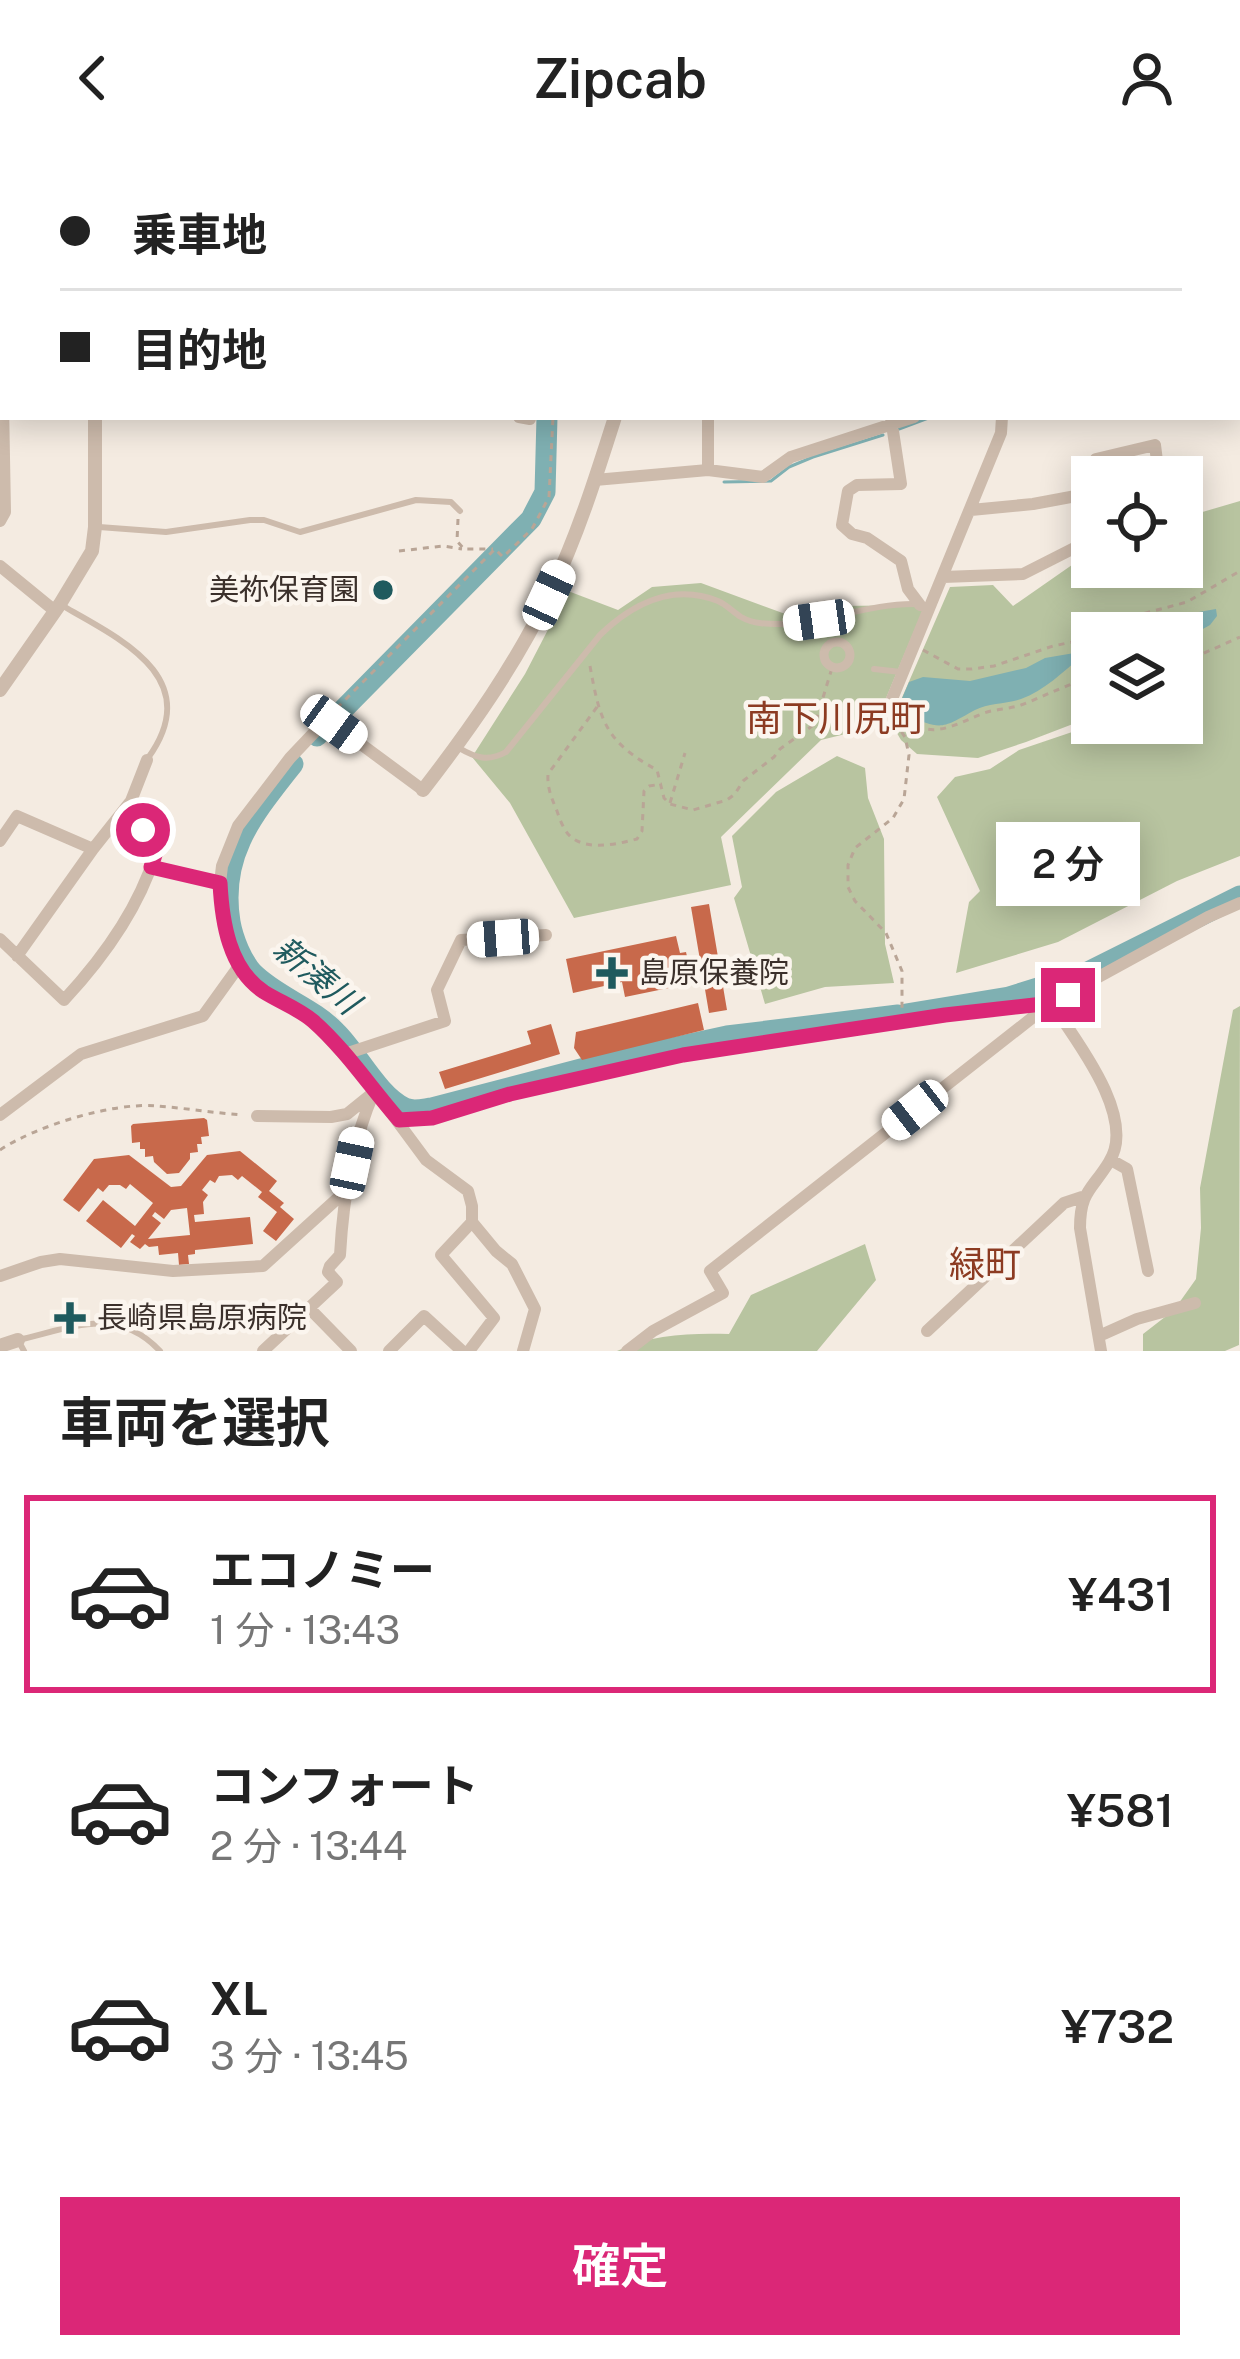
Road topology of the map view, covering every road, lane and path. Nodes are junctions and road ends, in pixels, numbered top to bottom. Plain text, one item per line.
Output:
1 (3, 420) edge
2 (95, 420) edge
3 (553, 420) edge
4 (614, 420) edge
5 (708, 420) edge
6 (1001, 420) edge
7 (891, 421) edge
8 (1109, 456) edge
9 (1156, 456) edge
10 (707, 470) junction
11 (595, 481) junction
12 (1071, 498) edge
13 (970, 509) junction
14 (460, 511) joint
15 (0, 520) edge
16 (95, 527) junction
17 (464, 549) junction
18 (496, 549) junction
19 (1071, 550) edge
20 (399, 551) dead end
21 (0, 566) edge
22 (1240, 571) edge
23 (943, 578) junction
24 (926, 605) junction
25 (58, 607) junction
26 (1150, 612) edge
27 (1240, 637) edge
28 (1071, 642) edge
29 (916, 646) junction
30 (588, 650) junction
31 (1203, 654) edge
32 (832, 668) dead end
33 (874, 669) dead end
34 (905, 672) junction
35 (1071, 686) edge
36 (0, 691) edge
37 (892, 699) junction
38 (598, 705) junction
39 (330, 721) junction
40 (457, 746) junction
41 (685, 753) dead end
42 (147, 760) joint
43 (663, 784) junction
44 (423, 790) joint
45 (131, 801) junction
46 (670, 804) junction
47 (0, 841) edge
48 (93, 849) junction
49 (151, 867) junction
50 (220, 883) junction
51 (1240, 903) edge
52 (546, 935) dead end
53 (0, 939) edge
54 (17, 956) junction
55 (239, 966) junction
56 (1052, 1003) junction
57 (903, 1022) junction
58 (350, 1051) junction
59 (374, 1092) junction
60 (0, 1115) edge
61 (256, 1116) joint
62 (399, 1120) junction
63 (0, 1150) edge
64 (1111, 1160) junction
65 (349, 1188) junction
66 (1082, 1197) junction
67 (472, 1222) junction
68 (1148, 1271) dead end
69 (0, 1276) edge
70 (1195, 1303) dead end
71 (309, 1308) junction
72 (926, 1331) dead end
73 (1100, 1343) edge
74 (0, 1346) edge
75 (21, 1346) edge
76 (160, 1351) edge
77 (263, 1351) edge
78 (351, 1351) edge
79 (389, 1351) edge
80 (465, 1351) edge
81 (523, 1351) edge
82 (627, 1351) edge

1 - 15 street
2 - 16 street
3 - 18 path
4 - 11 street
5 - 10 street
6 - 13 street
7 - 10 street
7 - 24 street
8 - 9 street
10 - 11 street
11 - 40 street
12 - 13 street
13 - 23 street
14 - 16 lane
14 - 17 path
16 - 25 street
17 - 18 path
17 - 20 path
18 - 39 path
19 - 23 street
21 - 25 street
22 - 26 path
23 - 24 street
24 - 29 street
24 - 30 lane
25 - 36 street
25 - 42 lane
27 - 31 path
28 - 29 path
29 - 34 street
30 - 38 path
30 - 40 lane
32 - 46 path
33 - 34 lane
34 - 37 street
35 - 37 path
37 - 57 path
38 - 43 path
38 - 43 path
39 - 44 street
39 - 50 street
40 - 44 street
41 - 46 path
42 - 45 street
43 - 46 path
45 - 48 street
45 - 49 street
47 - 48 street
48 - 54 street
49 - 50 lane
49 - 54 street
50 - 55 street
51 - 56 street
52 - 58 street
53 - 54 street
55 - 58 street
55 - 60 street
56 - 57 street
56 - 64 street
56 - 82 street
57 - 62 street
58 - 59 street
59 - 61 street
59 - 62 street
59 - 65 street
61 - 63 path
62 - 67 street
64 - 66 street
64 - 68 street
65 - 69 street
65 - 71 street
66 - 72 street
66 - 73 street
67 - 80 street
67 - 81 street
70 - 73 street
71 - 77 street
71 - 78 street
74 - 75 street
75 - 76 lane
79 - 80 street

